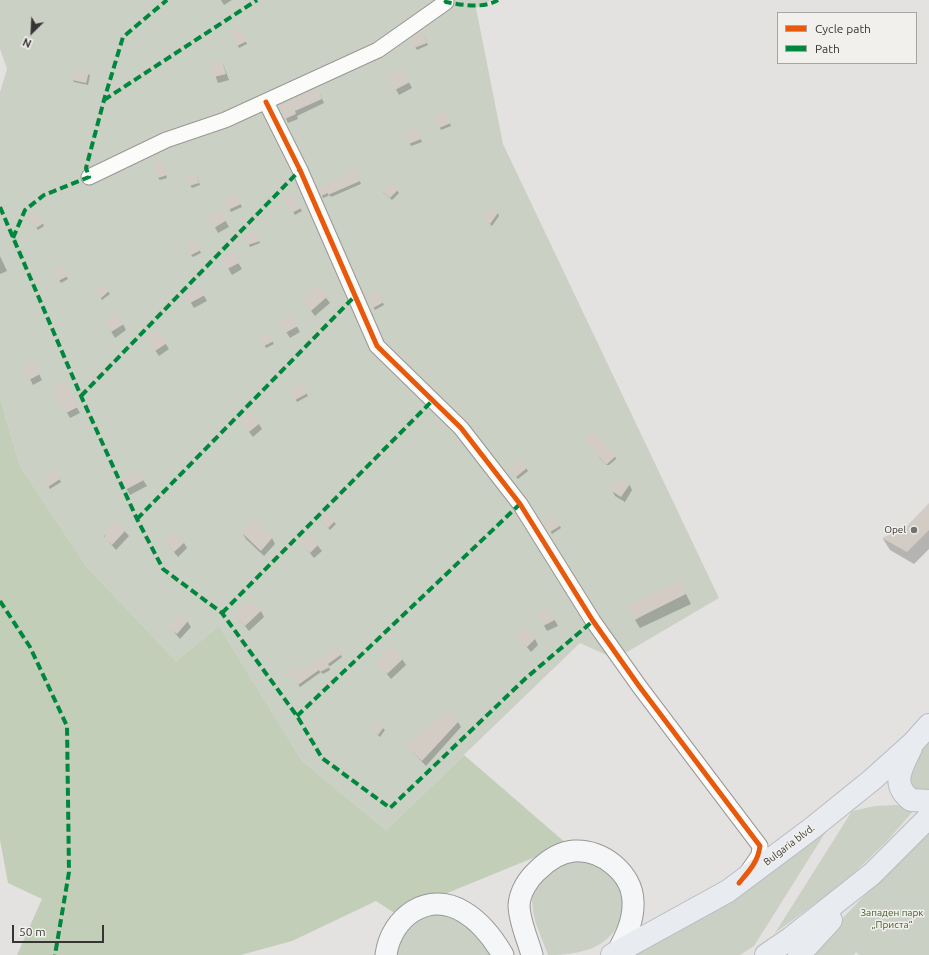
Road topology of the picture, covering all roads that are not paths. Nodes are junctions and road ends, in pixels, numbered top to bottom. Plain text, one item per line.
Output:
1 (446, 2) dead end
2 (266, 102) junction
3 (89, 177) dead end
4 (929, 725) edge
5 (913, 743) junction
6 (929, 800) edge
7 (929, 817) edge
8 (792, 843) junction
9 (760, 846) junction
10 (872, 874) junction
11 (739, 883) junction
12 (615, 954) edge
13 (386, 955) edge
14 (503, 955) edge
15 (532, 955) edge
16 (766, 955) edge
17 (799, 955) edge

1 - 2 street
2 - 3 street
2 - 9 street
4 - 5 highway, Bulgaria blvd.
5 - 6 highway
5 - 8 highway, Bulgaria blvd.
7 - 10 highway
8 - 9 street
8 - 11 highway, Bulgaria blvd.
9 - 11 street
10 - 16 highway
10 - 17 highway
11 - 12 highway, Bulgaria blvd.
12 - 15 main road
13 - 14 main road

